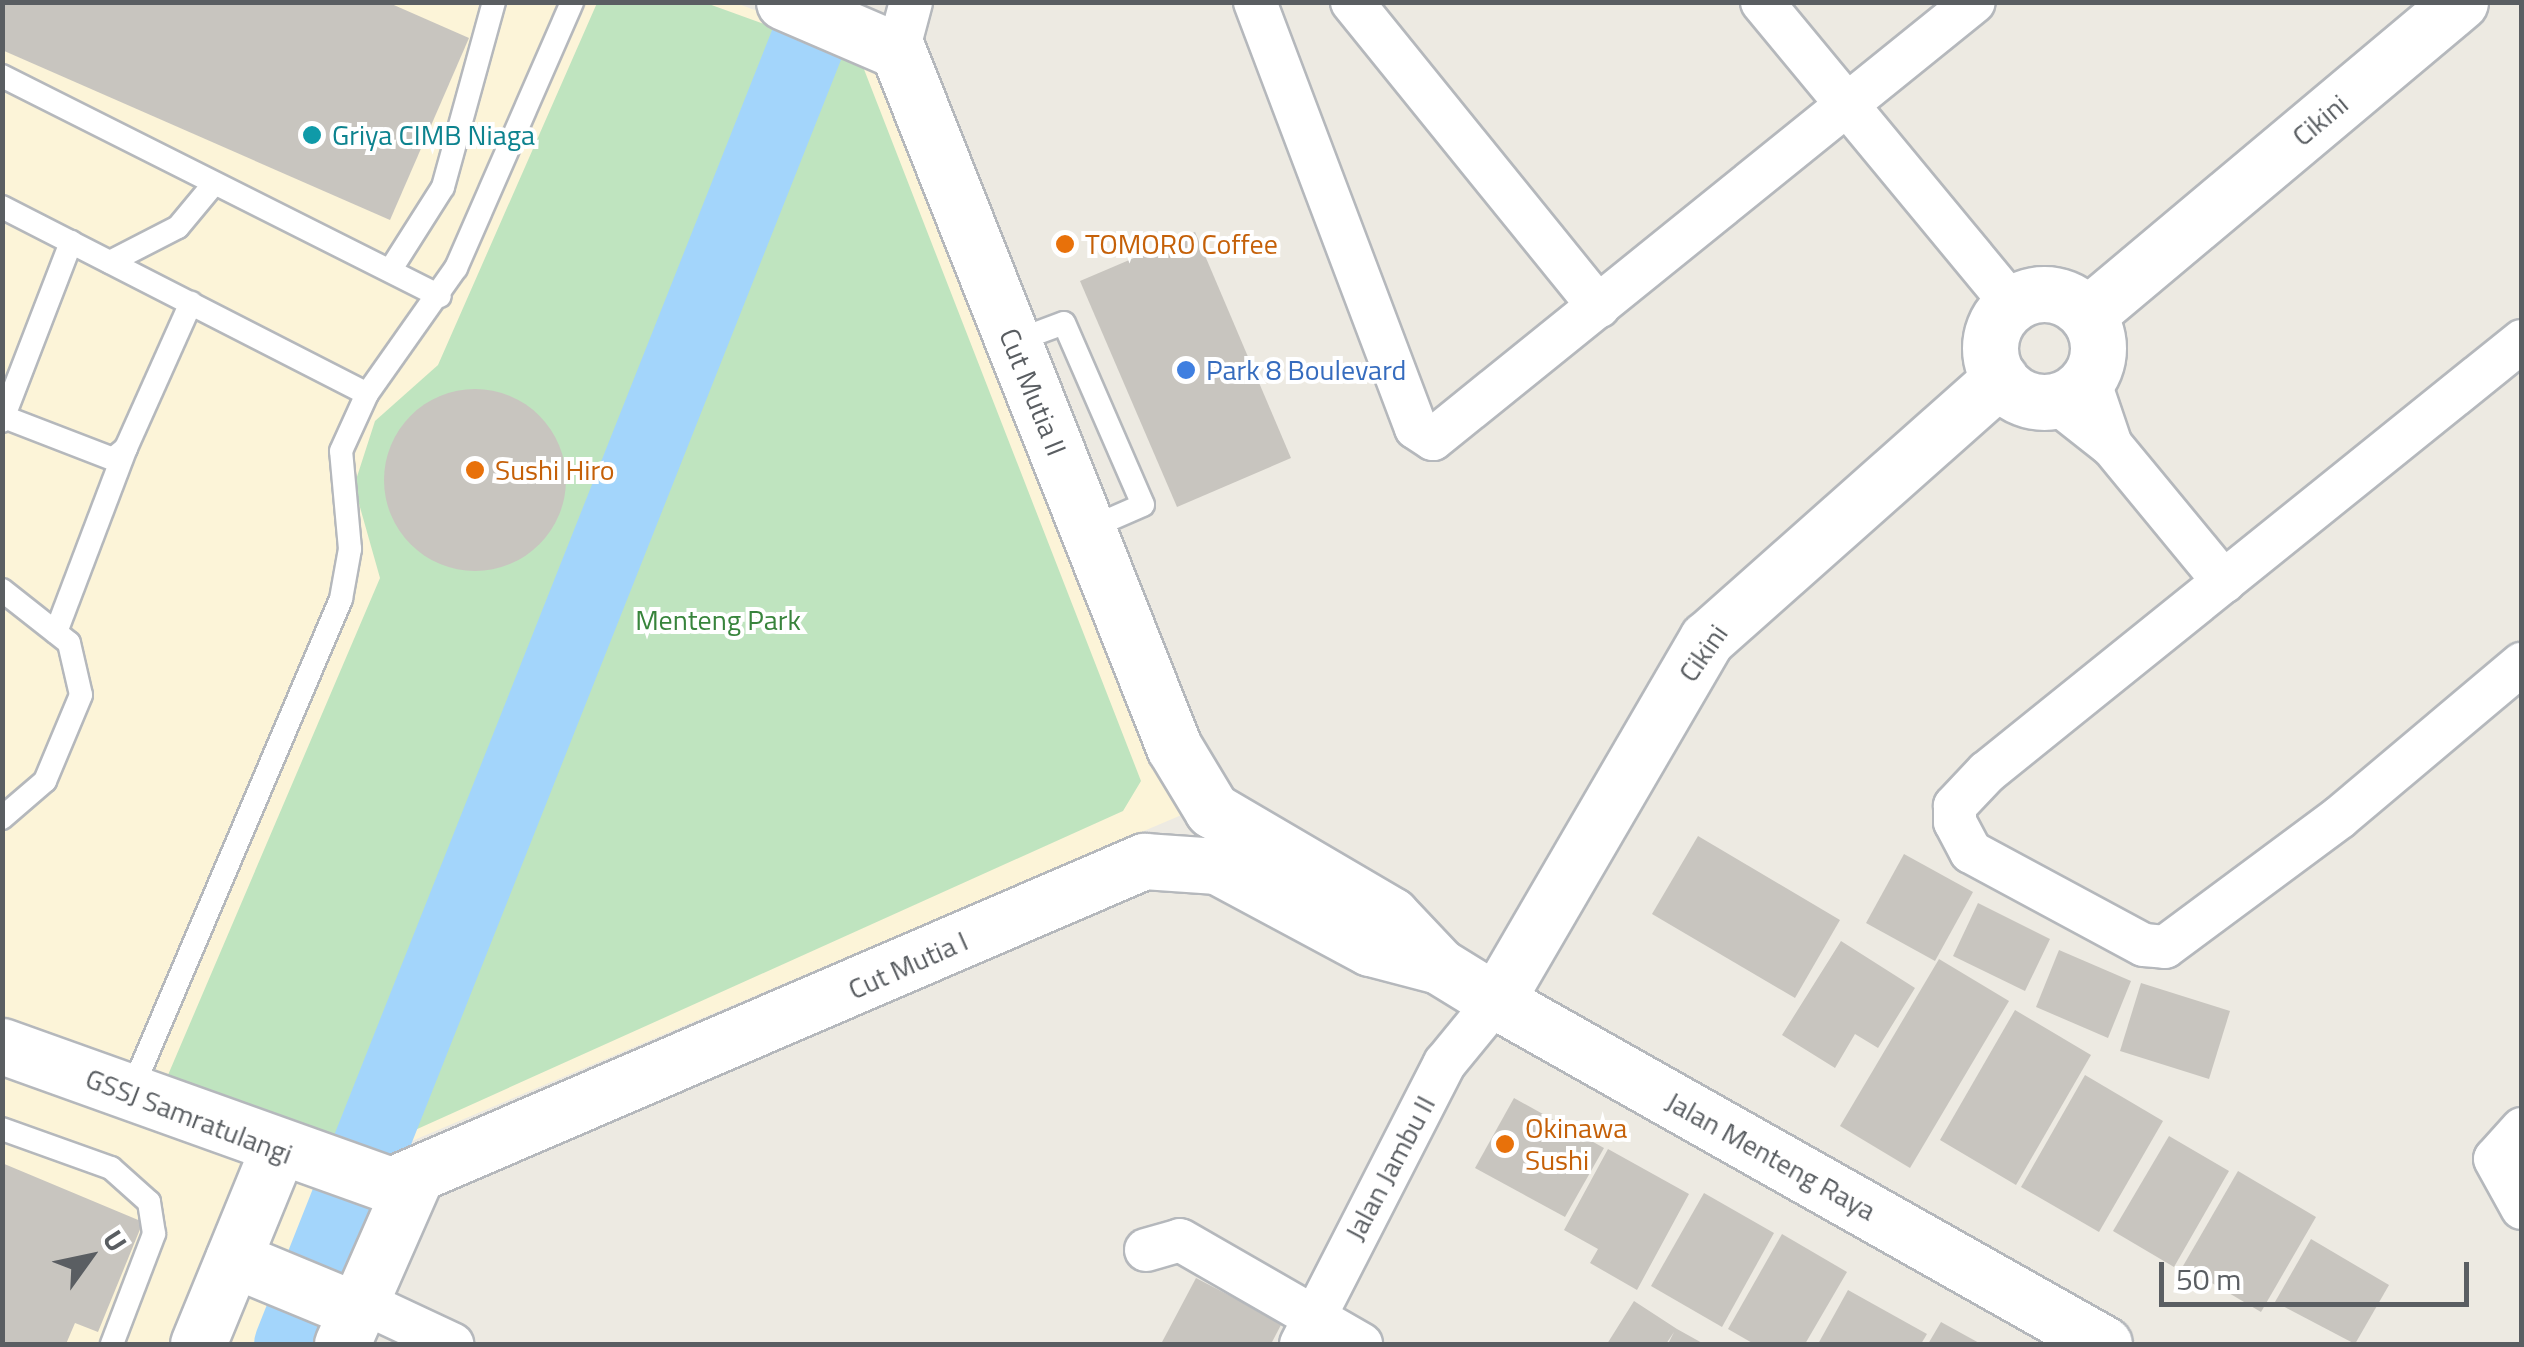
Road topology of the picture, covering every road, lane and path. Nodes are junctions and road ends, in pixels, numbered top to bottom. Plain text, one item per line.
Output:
1 (494, 2) edge
2 (572, 2) edge
3 (784, 2) edge
4 (1255, 2) edge
5 (1352, 2) edge
6 (1762, 2) edge
7 (1974, 2) edge
8 (2460, 2) edge
9 (898, 32) edge
10 (2, 76) edge
11 (1842, 103) junction
12 (212, 186) junction
13 (2, 207) edge
14 (71, 242) junction
15 (110, 262) junction
16 (390, 270) junction
17 (440, 296) junction
18 (191, 303) junction
19 (2012, 304) junction
20 (1599, 307) junction
21 (2087, 315) junction
22 (2522, 341) edge
23 (2000, 379) junction
24 (2072, 391) junction
25 (367, 394) junction
26 (3, 419) edge
27 (126, 448) junction
28 (2224, 582) junction
29 (2, 590) edge
30 (56, 632) junction
31 (2522, 664) edge
32 (1174, 747) junction
33 (2, 818) edge
34 (1144, 861) junction
35 (1440, 966) junction
36 (1496, 1000) junction
37 (2, 1046) edge
38 (130, 1094) junction
39 (2, 1129) edge
40 (2522, 1130) edge
41 (294, 1157) junction
42 (394, 1183) junction
43 (2522, 1208) edge
44 (1146, 1250) dead end
45 (249, 1266) junction
46 (345, 1312) edge
47 (1306, 1330) edge
48 (112, 1344) edge
49 (198, 1344) edge
50 (452, 1344) edge
51 (1361, 1344) edge
52 (2104, 1344) edge

1 - 16 lane
2 - 17 lane
3 - 9 main road
4 - 20 street
5 - 20 street
6 - 11 street
7 - 11 street
8 - 21 main road, Cikini
9 - 32 main road, Cut Mutia II
10 - 12 lane
11 - 19 street
11 - 20 street
12 - 15 lane
12 - 16 lane
13 - 14 lane
14 - 15 lane
14 - 26 lane
15 - 18 lane
16 - 17 lane
17 - 25 lane
18 - 25 lane
18 - 27 lane
19 - 21 main road
19 - 23 main road
21 - 24 main road
22 - 28 street
23 - 24 main road
23 - 36 main road, Cikini
24 - 28 street
25 - 38 lane
26 - 27 lane
27 - 30 lane
28 - 31 street
29 - 30 lane
30 - 33 lane
32 - 34 main road, Cut Mutia II
32 - 35 main road, Cut Mutia II
34 - 35 main road, Cut Mutia I
34 - 42 main road, Cut Mutia I
35 - 36 main road, Jalan Menteng Raya
36 - 47 street, Jalan Jambu II
36 - 52 main road, Jalan Menteng Raya
37 - 38 main road, GSSJ Samratulangi
38 - 41 main road, GSSJ Samratulangi
39 - 48 lane
40 - 43 street
41 - 42 main road, GSSJ Samratulangi
41 - 45 main road
42 - 46 main road
44 - 47 street
45 - 46 main road
45 - 49 main road
46 - 50 street
47 - 51 street

